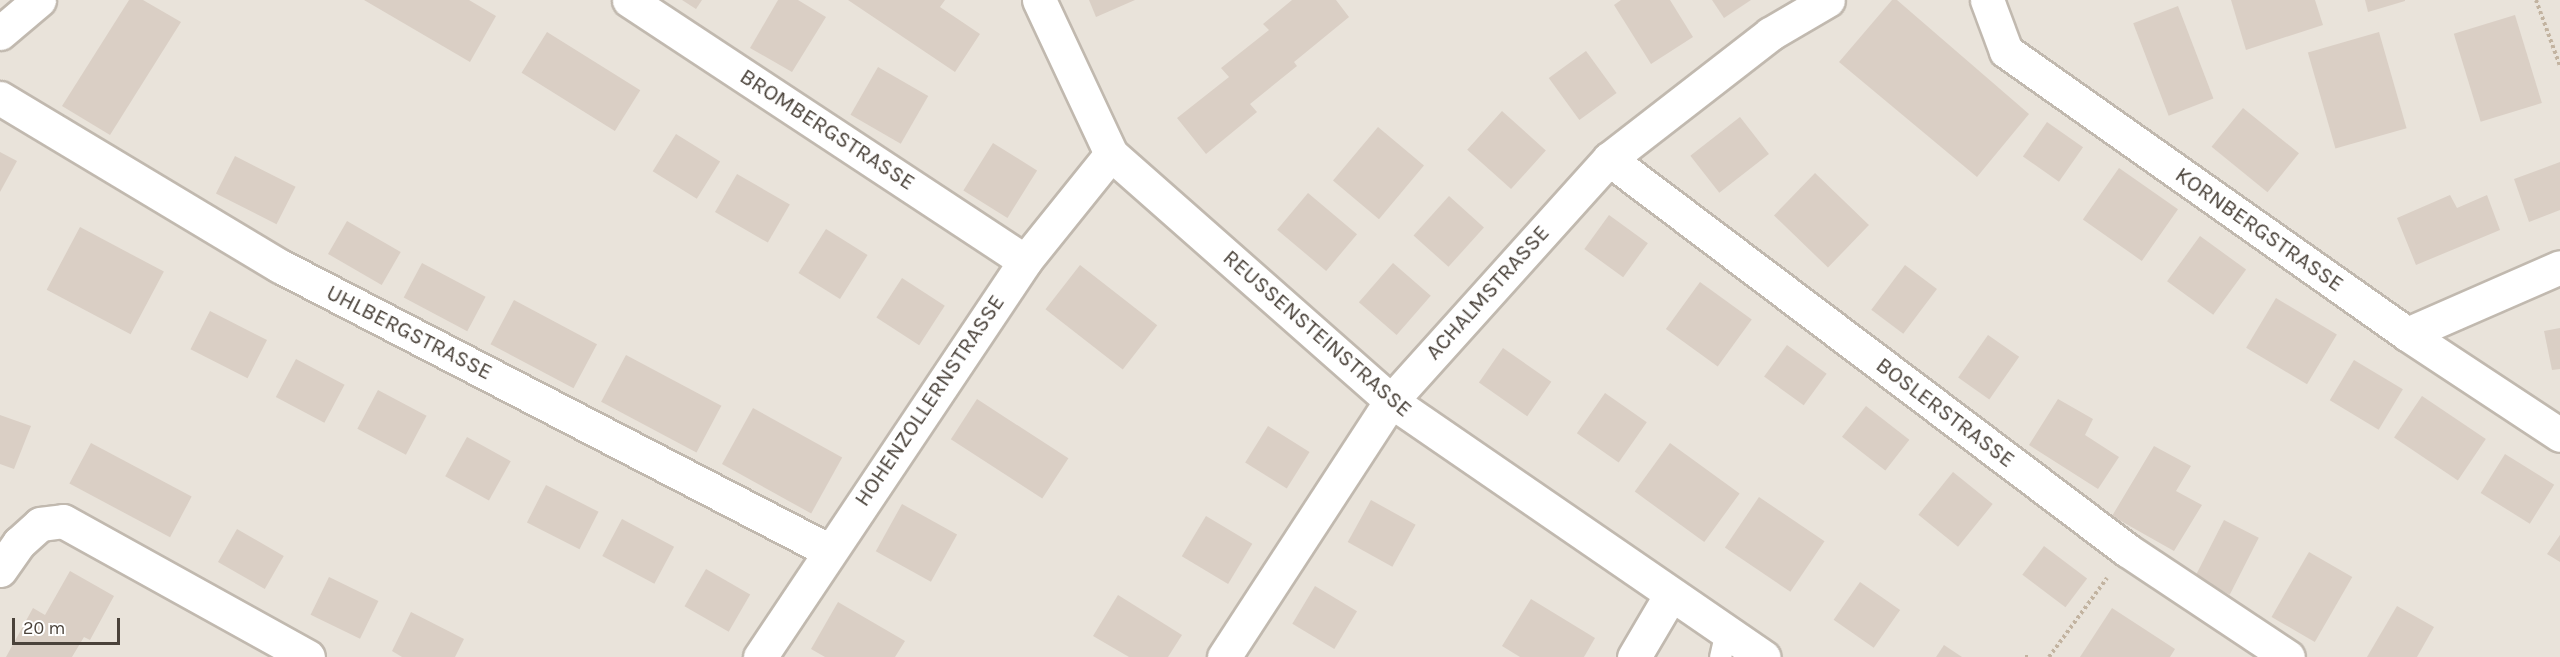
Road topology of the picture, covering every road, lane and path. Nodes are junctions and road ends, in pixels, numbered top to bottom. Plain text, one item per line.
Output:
1 (39, 0) edge
2 (629, 0) edge
3 (1039, 0) edge
4 (1828, 0) edge
5 (1986, 0) edge
6 (2536, 0) edge
7 (0, 33) edge
8 (2560, 66) edge
9 (0, 98) edge
10 (1111, 154) junction
11 (1609, 159) junction
12 (1025, 261) junction
13 (2560, 267) edge
14 (2407, 334) junction
15 (1391, 401) junction
16 (2560, 435) edge
17 (828, 550) junction
18 (2127, 550) junction
19 (0, 570) edge
20 (1670, 596) junction
21 (1723, 644) edge
22 (308, 657) edge
23 (760, 657) edge
24 (1224, 657) edge
25 (1634, 657) edge
26 (1763, 657) edge
27 (2049, 657) edge
28 (2288, 657) edge

1 - 7 street
2 - 12 street, BROMBERGSTRASSE
3 - 10 street, REUSSENSTEINSTRASSE
4 - 11 street, ACHALMSTRASSE
5 - 14 street, KORNBERGSTRASSE
6 - 8 path
9 - 17 street, UHLBERGSTRASSE
10 - 12 street, HOHENZOLLERNSTRASSE
10 - 15 street, REUSSENSTEINSTRASSE
11 - 15 street, ACHALMSTRASSE
11 - 18 street, BOSLERSTRASSE
12 - 17 street, HOHENZOLLERNSTRASSE
13 - 14 street
14 - 16 street, KORNBERGSTRASSE
15 - 20 street, REUSSENSTEINSTRASSE
15 - 24 street, ACHALMSTRASSE
17 - 23 street, HOHENZOLLERNSTRASSE
18 - 27 path
18 - 28 street, BOSLERSTRASSE
19 - 22 street
20 - 21 street, REUSSENSTEINSTRASSE
20 - 25 street
21 - 26 street, REUSSENSTEINSTRASSE

